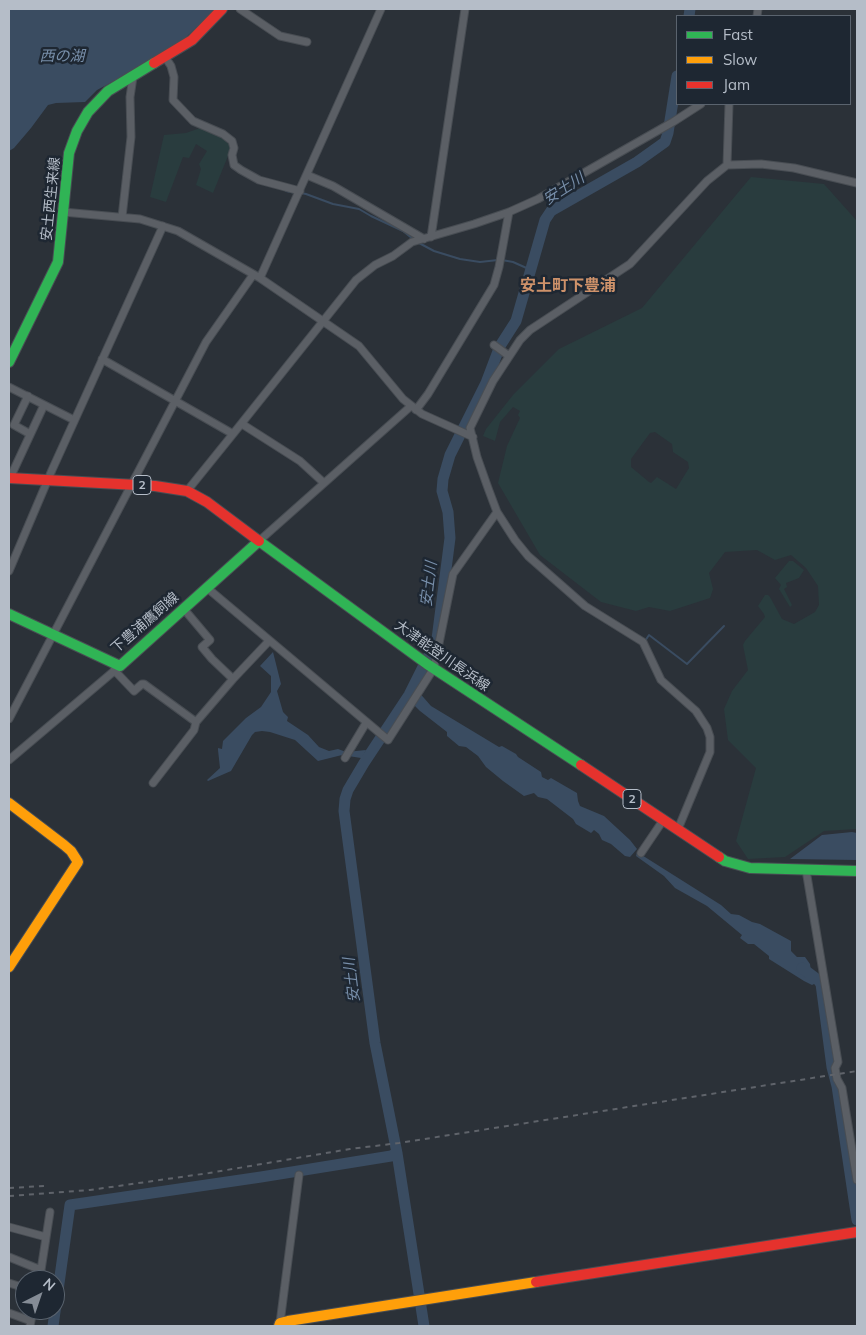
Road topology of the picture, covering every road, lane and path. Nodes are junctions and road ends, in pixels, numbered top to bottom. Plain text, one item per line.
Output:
1 (222, 9) edge
2 (240, 9) edge
3 (381, 9) edge
4 (465, 9) edge
5 (307, 42) dead end
6 (165, 57) junction
7 (132, 76) junction
8 (699, 105) edge
9 (729, 105) edge
10 (728, 165) junction
11 (307, 175) junction
12 (857, 183) edge
13 (300, 192) junction
14 (63, 212) junction
15 (509, 212) junction
16 (122, 217) junction
17 (163, 226) junction
18 (425, 239) junction
19 (256, 277) junction
20 (324, 321) junction
21 (494, 345) dead end
22 (506, 353) junction
23 (102, 359) junction
24 (9, 362) edge
25 (9, 387) edge
26 (28, 396) junction
27 (176, 402) junction
28 (44, 405) junction
29 (414, 408) junction
30 (74, 420) junction
31 (242, 424) junction
32 (30, 434) junction
33 (233, 434) junction
34 (470, 437) junction
35 (9, 478) edge
36 (47, 480) junction
37 (324, 482) junction
38 (133, 485) junction
39 (187, 492) junction
40 (498, 512) junction
41 (259, 541) junction
42 (9, 571) edge
43 (206, 587) junction
44 (183, 608) junction
45 (9, 614) edge
46 (53, 634) junction
47 (270, 641) junction
48 (428, 664) junction
49 (117, 668) junction
50 (233, 679) junction
51 (9, 719) edge
52 (196, 722) junction
53 (366, 723) junction
54 (347, 754) dead end
55 (9, 760) edge
56 (153, 783) dead end
57 (9, 803) edge
58 (664, 819) junction
59 (678, 828) junction
60 (641, 853) dead end
61 (806, 870) junction
62 (857, 871) edge
63 (11, 960) edge
64 (299, 1175) dead end
65 (857, 1180) edge
66 (50, 1212) dead end
67 (9, 1226) edge
68 (857, 1232) edge
69 (46, 1237) junction
70 (9, 1257) edge
71 (41, 1270) joint
72 (9, 1314) edge
73 (31, 1324) edge
74 (279, 1325) edge

1 - 6 main road, 安土西生来線
2 - 5 street
3 - 11 street
4 - 18 street
6 - 7 main road, 安土西生来線
6 - 13 street
7 - 14 main road, 安土西生来線
7 - 16 street
8 - 15 street
9 - 10 street
10 - 12 street
10 - 22 street
11 - 13 street
11 - 18 street
13 - 19 street
14 - 16 street
14 - 24 main road, 安土西生来線
15 - 18 street
15 - 29 street
16 - 17 street
17 - 19 street
17 - 23 street
18 - 20 street
19 - 20 street
19 - 27 street
20 - 29 street
20 - 31 street
21 - 22 street
22 - 34 street
23 - 27 street
23 - 30 street
25 - 26 street
26 - 28 street
26 - 32 street
27 - 33 street
27 - 38 street
28 - 30 street
28 - 32 street
29 - 34 street
29 - 37 street
30 - 36 street
31 - 33 street
31 - 37 street
32 - 35 street
33 - 39 street
34 - 40 street
35 - 36 main road, 大津能登川長浜線 / 2
36 - 38 main road, 大津能登川長浜線 / 2
36 - 42 street
37 - 41 street
38 - 39 main road, 大津能登川長浜線 / 2
38 - 46 street
39 - 41 main road, 大津能登川長浜線 / 2
40 - 48 street
40 - 59 street
41 - 43 main road, 下豊浦鷹飼線
41 - 48 main road, 大津能登川長浜線 / 2
43 - 44 main road, 下豊浦鷹飼線
43 - 47 street
44 - 49 main road, 下豊浦鷹飼線
44 - 50 street
45 - 46 main road, 下豊浦鷹飼線
46 - 49 main road, 下豊浦鷹飼線
46 - 51 street
47 - 50 street
47 - 53 street
48 - 53 street
48 - 58 main road, 大津能登川長浜線 / 2
49 - 52 street
49 - 55 street
50 - 52 street
52 - 56 street
53 - 54 street
57 - 63 main road
58 - 59 main road, 大津能登川長浜線 / 2
58 - 60 street
59 - 61 main road, 大津能登川長浜線 / 2
61 - 62 main road, 大津能登川長浜線 / 2
61 - 65 street
64 - 74 street
66 - 69 street
67 - 69 street
68 - 74 main road
69 - 71 street
70 - 71 street
72 - 73 street

